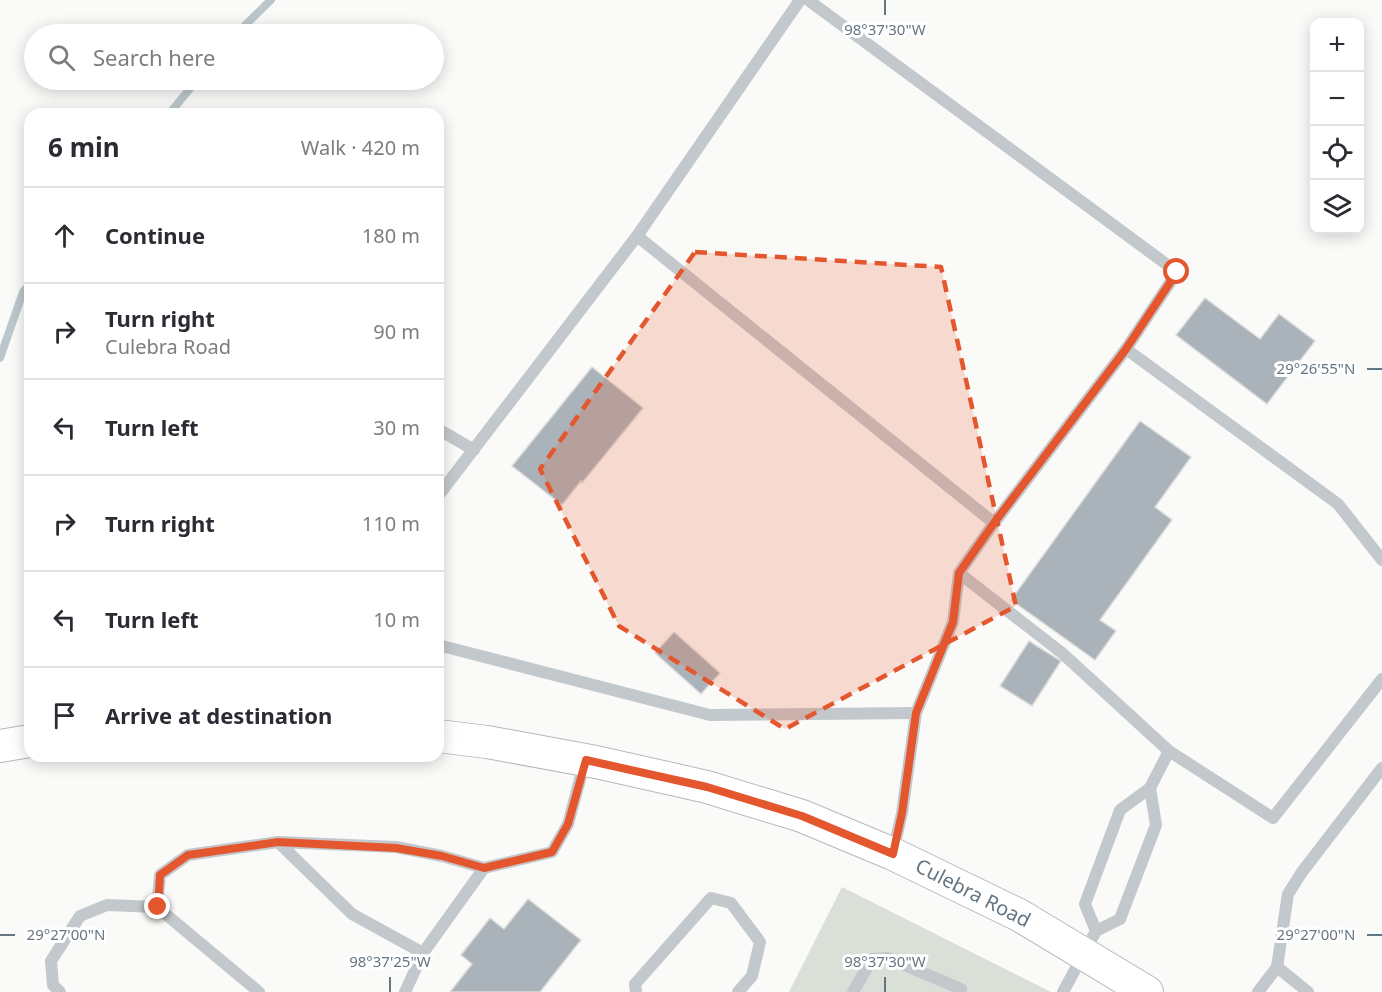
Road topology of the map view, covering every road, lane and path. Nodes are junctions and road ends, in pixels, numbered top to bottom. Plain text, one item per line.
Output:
1 (800, 0) edge
2 (808, 0) edge
3 (637, 236) junction
4 (1126, 349) junction
5 (444, 432) edge
6 (474, 450) junction
7 (444, 488) edge
8 (994, 523) junction
9 (1382, 560) edge
10 (959, 573) junction
11 (444, 647) edge
12 (1382, 679) edge
13 (916, 713) junction
14 (444, 737) edge
15 (1169, 751) junction
16 (586, 760) junction
17 (1382, 768) edge
18 (1150, 788) junction
19 (278, 842) junction
20 (893, 854) junction
21 (484, 868) junction
22 (158, 907) junction
23 (1090, 943) junction
24 (423, 953) junction
25 (1277, 967) junction
26 (60, 992) edge
27 (259, 992) edge
28 (405, 992) edge
29 (636, 992) edge
30 (738, 992) edge
31 (853, 992) edge
32 (961, 992) edge
33 (1063, 992) edge
34 (1147, 992) edge
35 (1258, 992) edge
36 (1308, 992) edge

1 - 3 lane
2 - 4 lane
3 - 6 lane
3 - 8 lane
4 - 8 lane
4 - 9 lane
5 - 6 lane
6 - 7 lane
8 - 10 lane
10 - 13 lane
10 - 15 lane
11 - 13 lane
12 - 15 lane
13 - 20 lane
14 - 16 main road, Culebra Road
15 - 18 lane
16 - 20 main road, Culebra Road
16 - 21 lane
17 - 25 lane
18 - 23 lane
18 - 23 lane
19 - 21 lane
19 - 22 lane
19 - 24 lane
20 - 23 main road, Culebra Road
21 - 24 lane
22 - 26 lane
22 - 27 lane
23 - 33 lane
23 - 34 main road, Culebra Road
24 - 28 lane
25 - 35 lane
25 - 36 lane
29 - 30 lane
31 - 32 lane

